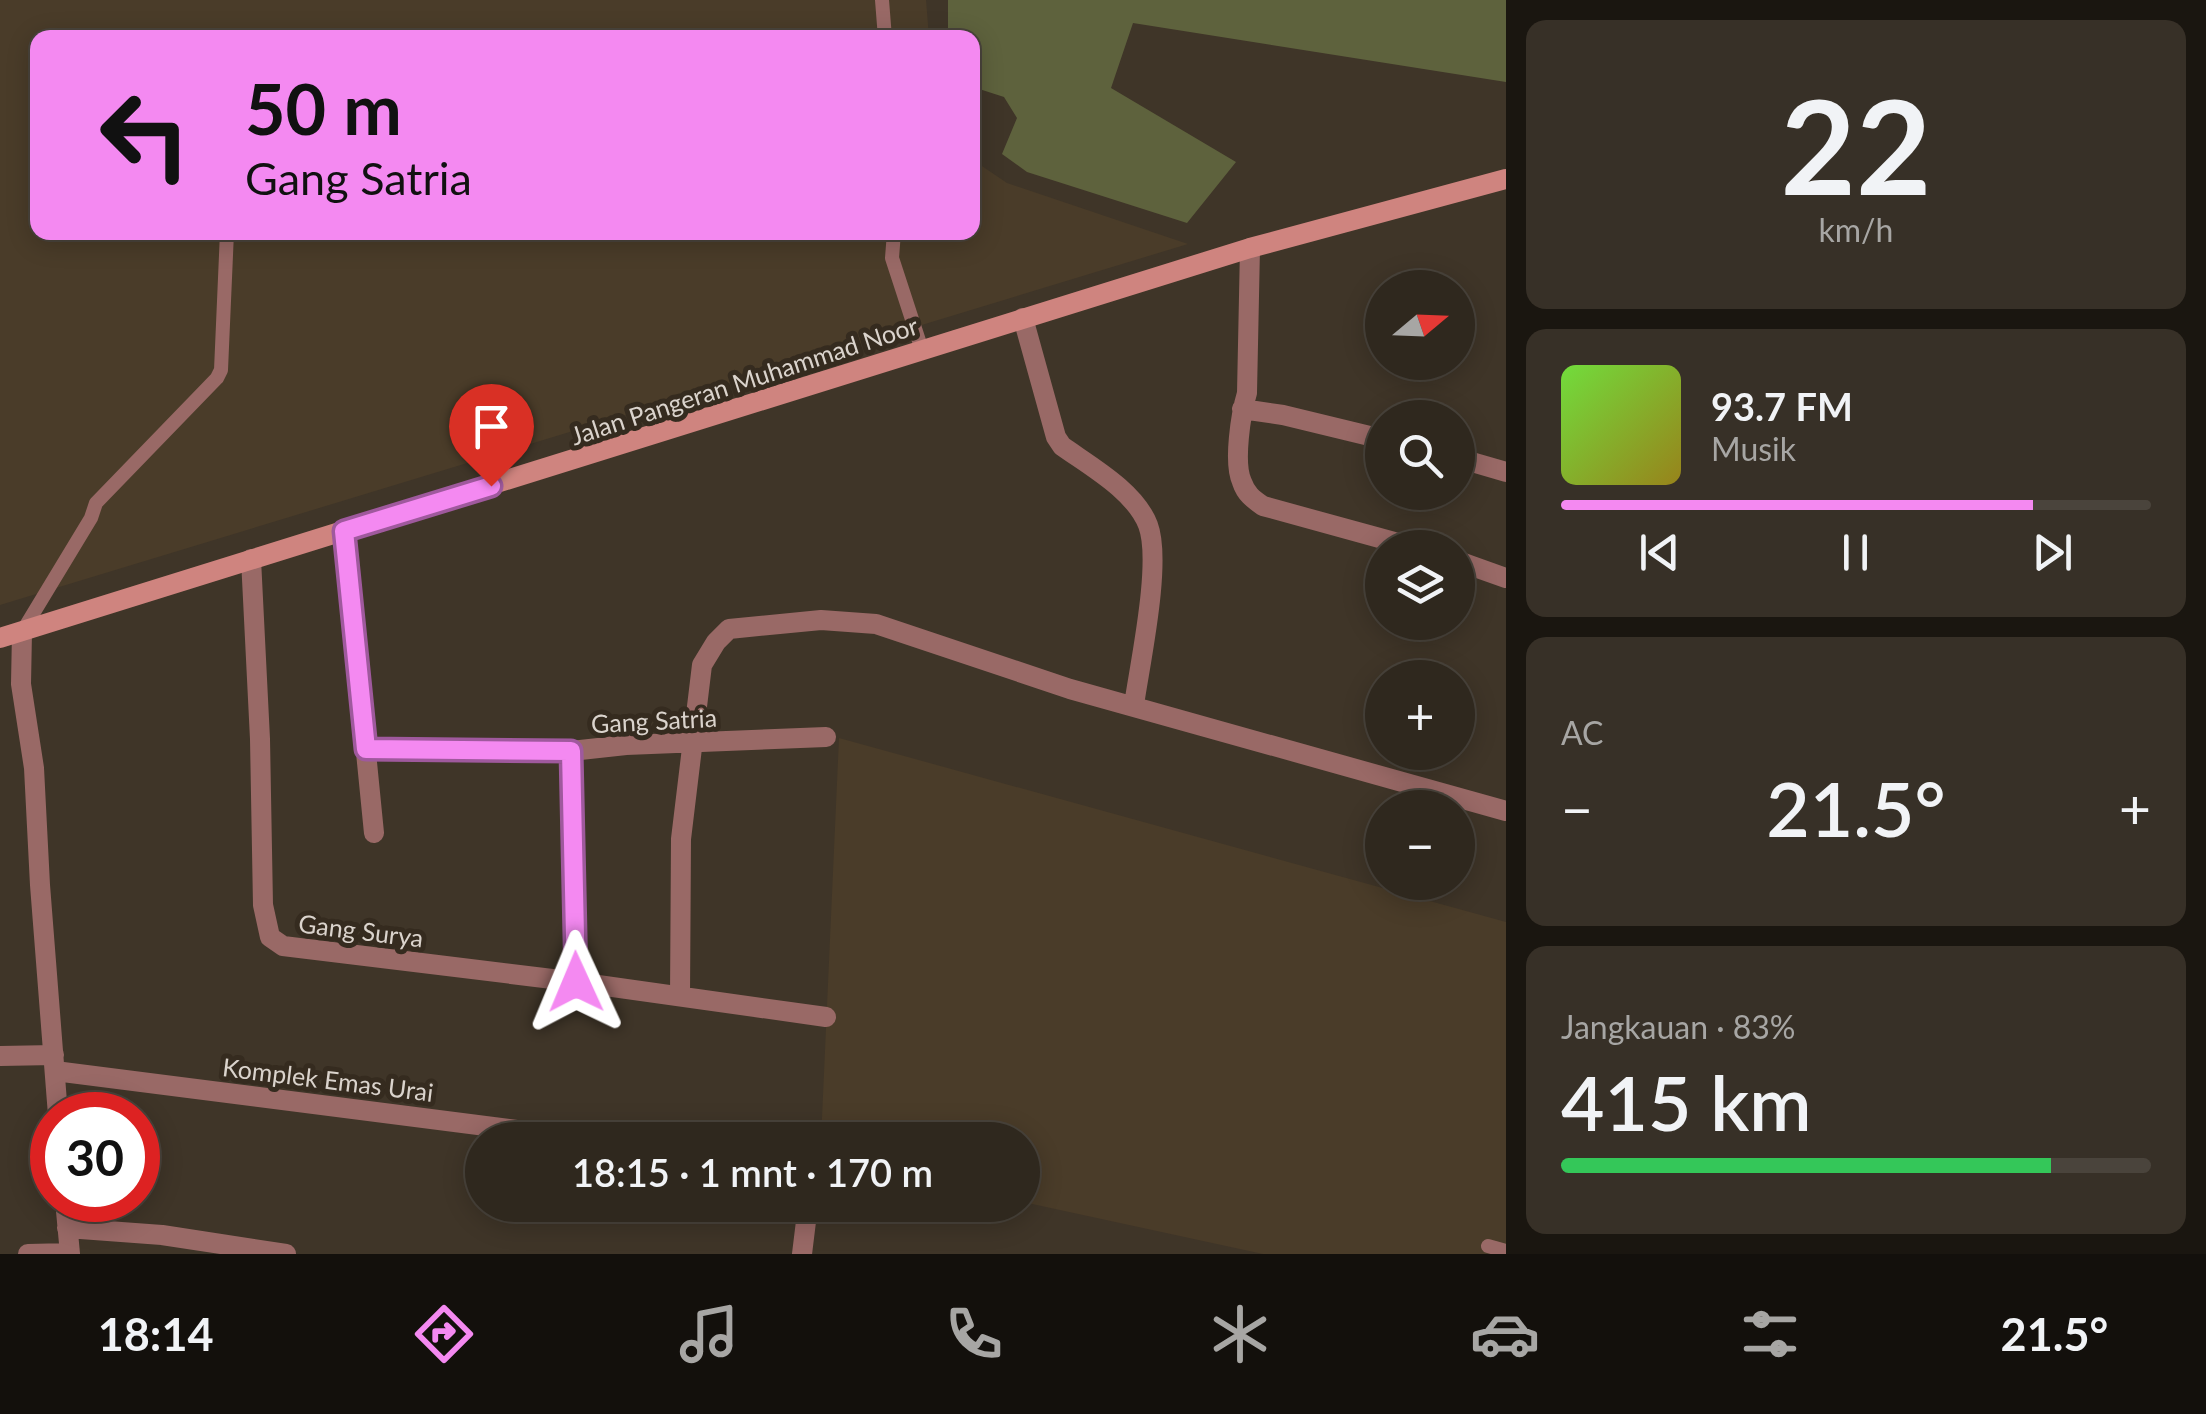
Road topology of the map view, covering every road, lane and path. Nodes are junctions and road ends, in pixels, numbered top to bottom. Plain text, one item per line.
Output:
1 (882, 0) edge
2 (885, 30) edge
3 (1506, 179) edge
4 (227, 240) edge
5 (893, 240) edge
6 (1250, 248) junction
7 (1023, 318) junction
8 (922, 350) junction
9 (1242, 409) junction
10 (1365, 434) edge
11 (1475, 463) edge
12 (1506, 472) edge
13 (344, 531) junction
14 (1365, 534) edge
15 (251, 559) junction
16 (1475, 567) edge
17 (1506, 578) edge
18 (22, 632) junction
19 (0, 638) edge
20 (1134, 705) junction
21 (826, 737) dead end
22 (693, 742) junction
23 (366, 749) junction
24 (571, 751) junction
25 (1506, 811) edge
26 (374, 833) dead end
27 (576, 982) junction
28 (680, 996) junction
29 (826, 1016) dead end
30 (0, 1056) edge
31 (54, 1063) junction
32 (56, 1092) edge
33 (469, 1122) edge
34 (67, 1222) edge
35 (806, 1222) edge
36 (67, 1228) junction
37 (1488, 1246) dead end
38 (1506, 1251) edge
39 (28, 1254) edge
40 (70, 1254) edge
41 (286, 1254) edge
42 (802, 1254) edge

1 - 2 lane
3 - 6 main road, Jalan Pangeran Muhammad Noor
4 - 18 lane
5 - 8 lane
6 - 7 main road, Jalan Pangeran Muhammad Noor
6 - 9 street
7 - 8 main road, Jalan Pangeran Muhammad Noor
7 - 20 street
8 - 13 main road, Jalan Pangeran Muhammad Noor
9 - 10 street
9 - 14 street
11 - 12 street
13 - 15 main road, Jalan Pangeran Muhammad Noor
13 - 23 street
15 - 18 main road, Jalan Pangeran Muhammad Noor
15 - 27 street, Gang Surya
16 - 17 street
18 - 19 main road, Jalan Pangeran Muhammad Noor
18 - 31 street
20 - 22 street
20 - 25 street
21 - 22 street, Gang Satria
22 - 24 street, Gang Satria
22 - 28 street
23 - 24 street, Gang Satria
23 - 26 street
24 - 27 street
27 - 28 street, Gang Surya
28 - 29 street, Gang Surya
30 - 31 street, Komplek Emas Urai
31 - 32 street
31 - 33 street, Komplek Emas Urai
34 - 36 street
35 - 42 street
36 - 40 street
36 - 41 street
37 - 38 lane
39 - 40 street

